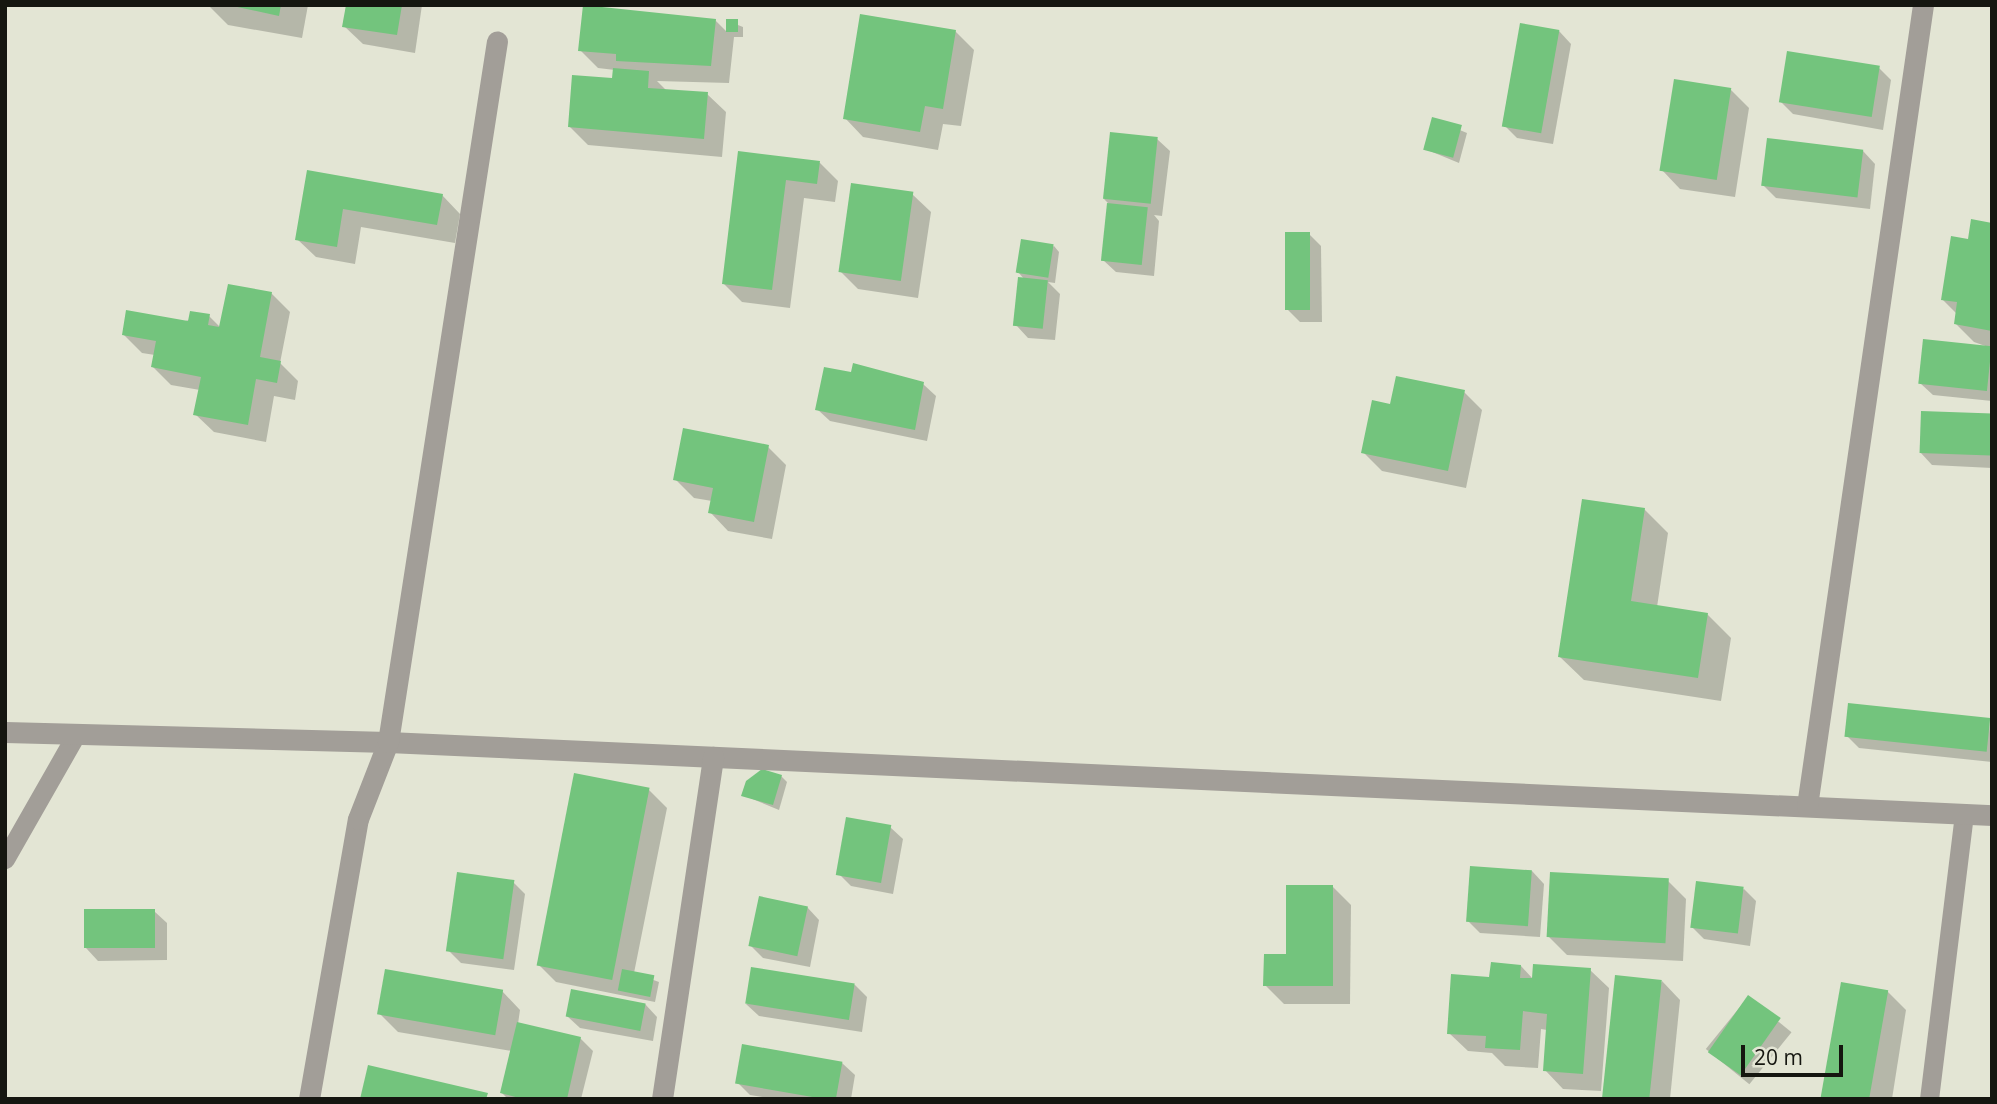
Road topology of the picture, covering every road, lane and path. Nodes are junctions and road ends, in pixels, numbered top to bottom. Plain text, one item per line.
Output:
1 (1923, 5) edge
2 (497, 41) dead end
3 (5, 732) edge
4 (77, 733) junction
5 (387, 742) junction
6 (713, 757) junction
7 (1807, 806) junction
8 (1964, 813) junction
9 (1992, 815) edge
10 (5, 859) edge
11 (309, 1099) edge
12 (662, 1099) edge
13 (1929, 1099) edge

1 - 7 street
2 - 5 street
3 - 4 street
4 - 5 street
4 - 10 lane
5 - 6 street
5 - 11 street
6 - 7 street
6 - 12 street
7 - 8 street
8 - 9 street
8 - 13 lane

